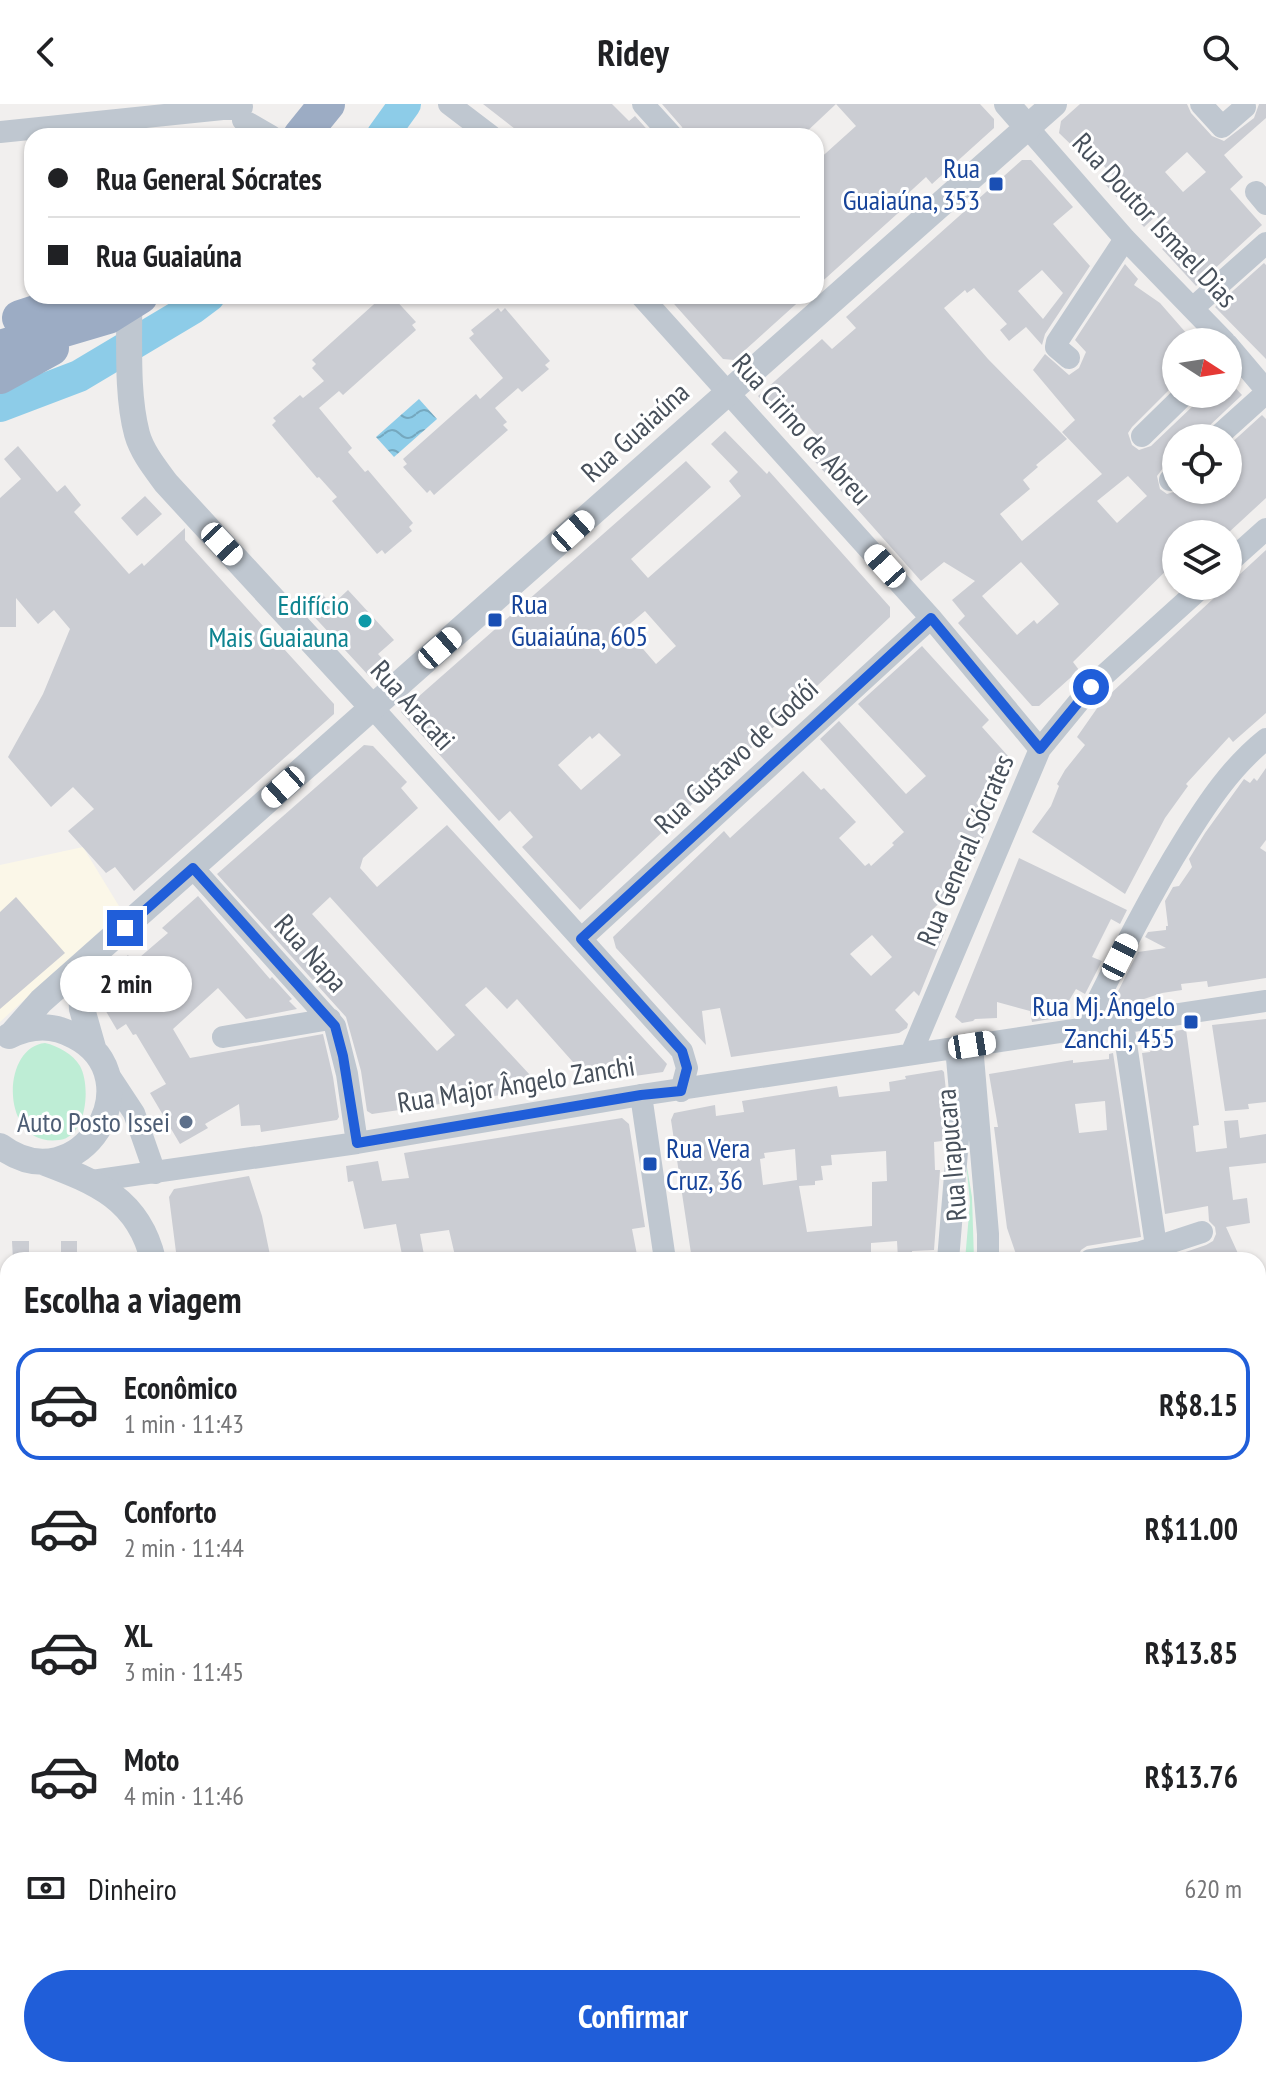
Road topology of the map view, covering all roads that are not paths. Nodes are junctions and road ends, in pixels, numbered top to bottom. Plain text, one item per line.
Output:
1 (308, 104) edge
2 (327, 104) edge
3 (354, 104) edge
4 (449, 104) edge
5 (643, 104) edge
6 (1007, 104) edge
7 (1054, 104) edge
8 (1201, 104) edge
9 (1245, 107) dead end
10 (242, 117) edge
11 (65, 128) edge
12 (259, 128) edge
13 (287, 128) edge
14 (308, 128) edge
15 (335, 128) edge
16 (480, 128) edge
17 (665, 128) edge
18 (1028, 128) junction
19 (24, 131) edge
20 (0, 132) edge
21 (1125, 239) junction
22 (1266, 243) edge
23 (62, 304) edge
24 (648, 304) edge
25 (118, 306) edge
26 (1194, 307) junction
27 (0, 324) edge
28 (1212, 328) edge
29 (0, 348) edge
30 (1069, 358) dead end
31 (1242, 364) edge
32 (0, 376) edge
33 (729, 391) junction
34 (1266, 392) edge
35 (1171, 408) edge
36 (1231, 424) edge
37 (1142, 436) dead end
38 (1266, 529) edge
39 (1242, 550) edge
40 (1187, 600) edge
41 (931, 618) junction
42 (372, 707) junction
43 (1266, 739) edge
44 (1040, 749) junction
45 (193, 868) junction
46 (581, 939) junction
47 (80, 968) junction
48 (1266, 1001) edge
49 (330, 1019) junction
50 (1123, 1023) junction
51 (1084, 1028) junction
52 (223, 1037) dead end
53 (6, 1039) edge
54 (964, 1046) junction
55 (911, 1054) junction
56 (99, 1060) junction
57 (681, 1091) junction
58 (641, 1095) junction
59 (357, 1143) junction
60 (0, 1146) edge
61 (43, 1162) junction
62 (155, 1173) junction
63 (92, 1181) junction
64 (1202, 1232) dead end
65 (1156, 1246) junction
66 (150, 1252) edge
67 (664, 1252) edge
68 (949, 1252) edge
69 (988, 1252) edge
70 (1141, 1252) edge

1 - 13 street
2 - 14 highway
3 - 15 highway
4 - 16 street
5 - 17 street
6 - 18 street, Rua Doutor Ismael Dias
7 - 18 street, Rua Guaiaúna
8 - 9 street
10 - 11 street
10 - 12 street
18 - 21 street, Rua Doutor Ismael Dias
18 - 33 street, Rua Guaiaúna
19 - 20 street
21 - 26 street, Rua Doutor Ismael Dias
21 - 30 street
22 - 26 street
23 - 27 highway
24 - 33 street, Rua Cirino de Abreu
25 - 29 highway
25 - 32 highway
25 - 42 street, Rua Aracati
26 - 28 street, Rua Doutor Ismael Dias
31 - 34 street, Rua Doutor Ismael Dias
33 - 41 street, Rua Cirino de Abreu
33 - 42 street, Rua Guaiaúna
34 - 36 street
35 - 37 street
38 - 39 street
40 - 44 street, Rua General Sócrates
41 - 44 street, Rua Cirino de Abreu
41 - 46 street, Rua Gustavo de Godói
42 - 45 street, Rua Guaiaúna
42 - 46 street, Rua Aracati
43 - 51 street
44 - 55 street, Rua General Sócrates
45 - 47 street, Rua Guaiaúna
45 - 49 street, Rua Napa
46 - 57 street, Rua Aracati
47 - 53 street, Rua Guaiaúna
47 - 56 street
48 - 50 street, Rua Major Ângelo Zanchi
49 - 52 street
49 - 59 street, Rua Napa
50 - 51 street, Rua Major Ângelo Zanchi
50 - 65 street
51 - 54 street, Rua Major Ângelo Zanchi
53 - 56 street
54 - 55 street, Rua Major Ângelo Zanchi
54 - 68 street, Rua Irapucara
54 - 69 street, Rua Irapucara
55 - 57 street, Rua Major Ângelo Zanchi
56 - 61 street
56 - 62 street
57 - 58 street, Rua Major Ângelo Zanchi
58 - 59 street, Rua Major Ângelo Zanchi
58 - 67 street
59 - 62 street, Rua Major Ângelo Zanchi
60 - 61 street, Rua Major Ângelo Zanchi
61 - 63 street, Rua Major Ângelo Zanchi
62 - 63 street, Rua Major Ângelo Zanchi
63 - 66 street
64 - 65 street
65 - 70 street

